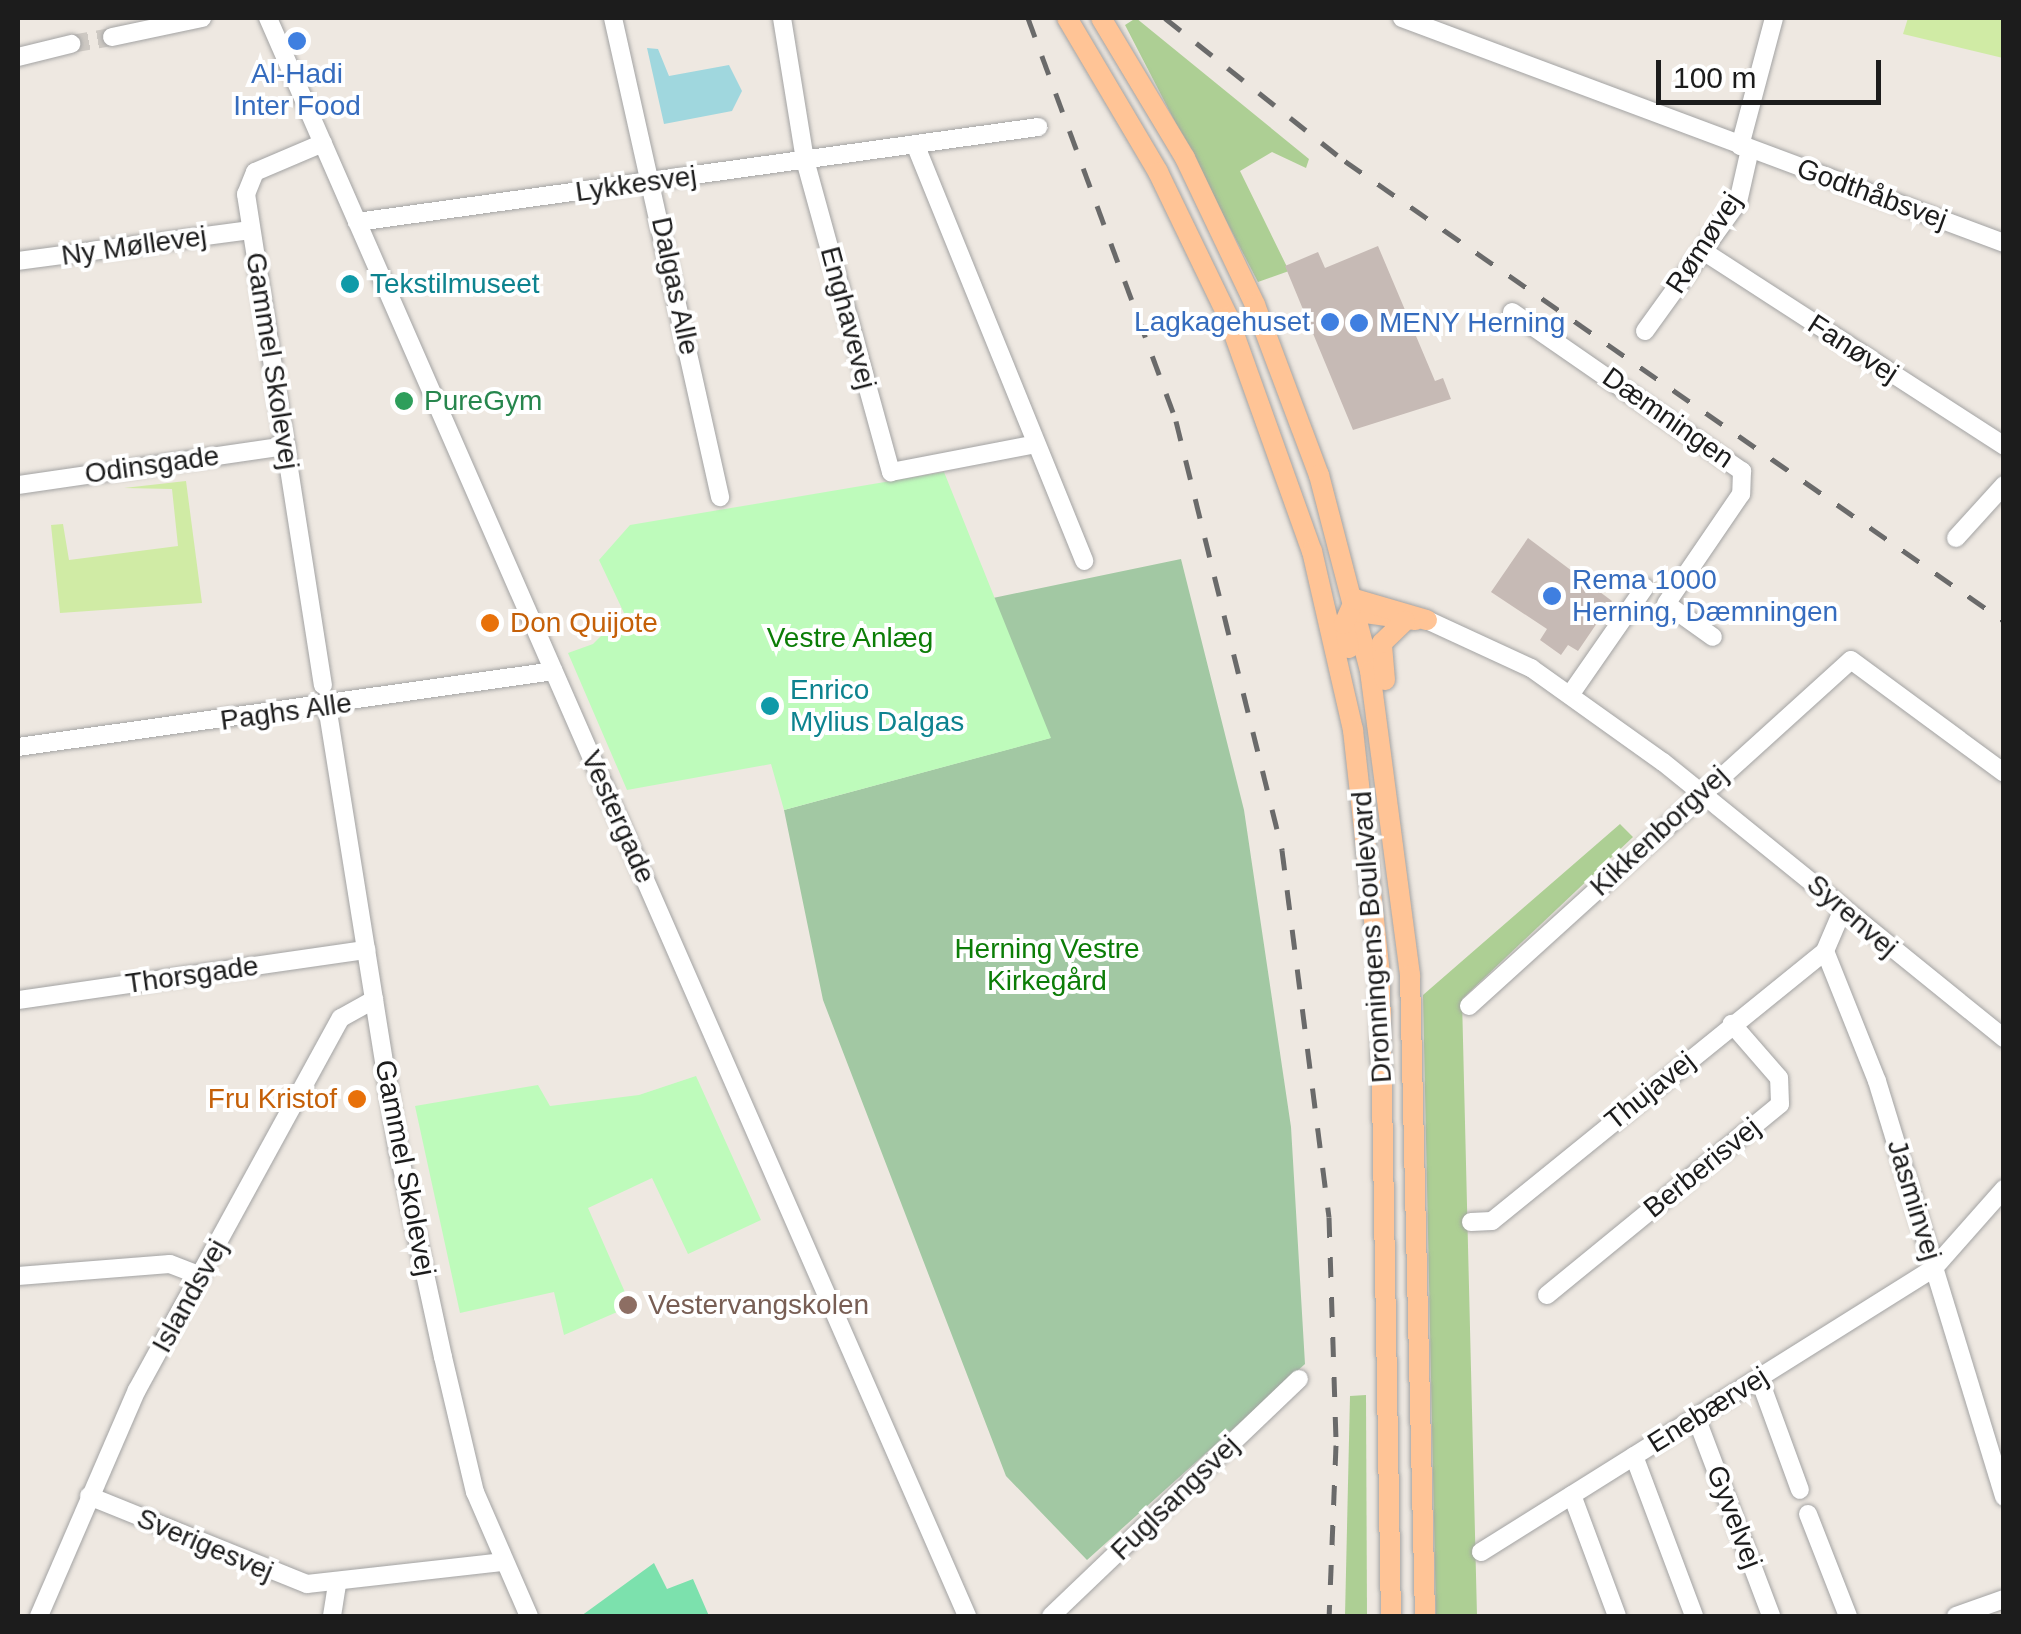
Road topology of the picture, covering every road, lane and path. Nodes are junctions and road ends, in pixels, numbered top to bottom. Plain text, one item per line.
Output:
1 (202, 18) edge
2 (268, 18) edge
3 (612, 18) edge
4 (782, 18) edge
5 (1066, 18) edge
6 (1101, 18) edge
7 (1402, 18) edge
8 (1774, 18) edge
9 (112, 36) tunnel mouth
10 (71, 44) tunnel mouth
11 (18, 57) edge
12 (1038, 128) dead end
13 (322, 143) junction
14 (914, 144) junction
15 (1745, 148) junction
16 (805, 160) junction
17 (652, 182) junction
18 (357, 222) junction
19 (252, 230) junction
20 (2004, 243) edge
21 (1703, 251) junction
22 (18, 261) edge
23 (1512, 312) dead end
24 (1645, 331) dead end
25 (1036, 444) junction
26 (286, 446) junction
27 (2004, 446) edge
28 (2004, 484) edge
29 (18, 485) edge
30 (1290, 486) junction
31 (720, 497) dead end
32 (1956, 538) dead end
33 (1084, 560) dead end
34 (1645, 587) dead end
35 (1353, 608) junction
36 (1427, 620) junction
37 (1405, 621) junction
38 (1713, 637) dead end
39 (554, 671) junction
40 (323, 685) dead end
41 (1570, 695) junction
42 (326, 706) junction
43 (1382, 730) junction
44 (18, 747) edge
45 (2004, 773) edge
46 (1702, 792) junction
47 (1374, 884) junction
48 (1843, 909) junction
49 (366, 950) junction
50 (1825, 950) junction
51 (18, 1000) edge
52 (374, 1000) junction
53 (1469, 1006) dead end
54 (1732, 1024) junction
55 (2004, 1038) edge
56 (2004, 1189) edge
57 (1472, 1222) dead end
58 (1934, 1268) junction
59 (18, 1276) edge
60 (202, 1276) junction
61 (1547, 1295) dead end
62 (1760, 1378) junction
63 (1300, 1380) dead end
64 (1696, 1418) junction
65 (1634, 1456) junction
66 (1800, 1490) dead end
67 (1572, 1495) junction
68 (89, 1496) junction
69 (2004, 1497) edge
70 (1808, 1514) dead end
71 (1480, 1552) dead end
72 (502, 1562) junction
73 (337, 1584) junction
74 (2004, 1599) edge
75 (39, 1616) edge
76 (332, 1616) edge
77 (530, 1616) edge
78 (966, 1616) edge
79 (1051, 1616) edge
80 (1392, 1616) edge
81 (1425, 1616) edge
82 (1617, 1616) edge
83 (1694, 1616) edge
84 (1771, 1616) edge
85 (1848, 1616) edge
86 (1956, 1616) edge

1 - 9 street
2 - 13 street, Vestergade
3 - 17 street, Dalgas Alle
4 - 16 street, Enghavevej
5 - 30 main road, Dronningens Boulevard
6 - 35 main road, Dronningens Boulevard
7 - 15 street, Godthåbsvej
8 - 15 street
10 - 11 street
12 - 14 street, Lykkesvej
13 - 18 street, Vestergade
13 - 19 street, Gammel Skolevej
14 - 16 street, Lykkesvej
14 - 25 street
15 - 20 street, Godthåbsvej
15 - 21 street, Rømøvej
16 - 17 street, Lykkesvej
16 - 25 street, Enghavevej
17 - 18 street, Lykkesvej
17 - 31 street, Dalgas Alle
18 - 39 street, Vestergade
19 - 22 street, Ny Møllevej
19 - 26 street, Gammel Skolevej
21 - 24 street, Rømøvej
21 - 27 street, Fanøvej
23 - 38 street, Dæmningen
25 - 33 street
26 - 29 street, Odinsgade
26 - 40 street, Gammel Skolevej
28 - 32 street
30 - 35 main road
30 - 47 main road, Dronningens Boulevard
34 - 41 street
35 - 36 main road
35 - 37 main road
35 - 43 main road, Dronningens Boulevard
35 - 47 main road
36 - 37 main road
36 - 41 street
37 - 43 main road
39 - 42 street, Paghs Alle
39 - 78 street, Vestergade
41 - 46 street
42 - 44 street, Paghs Alle
42 - 49 street, Gammel Skolevej
43 - 81 main road, Dronningens Boulevard
45 - 46 street, Kikkenborgvej
46 - 48 street, Syrenvej
46 - 53 street, Kikkenborgvej
47 - 80 main road, Dronningens Boulevard
48 - 50 street
48 - 55 street, Syrenvej
49 - 51 street, Thorsgade
49 - 52 street, Gammel Skolevej
50 - 54 street, Thujavej
50 - 58 street, Jasminvej
52 - 60 street, Islandsvej
52 - 72 street, Gammel Skolevej
54 - 57 street, Thujavej
54 - 61 street, Berberisvej
56 - 58 street, Enebærvej
58 - 62 street, Enebærvej
58 - 69 street, Jasminvej
59 - 60 street
60 - 68 street, Islandsvej
62 - 64 street, Enebærvej
62 - 66 street
63 - 79 street, Fuglsangsvej
64 - 65 street, Enebærvej
64 - 84 street, Gyvelvej
65 - 67 street, Enebærvej
65 - 83 street
67 - 71 street, Enebærvej
67 - 82 street
68 - 73 street, Sverigesvej
68 - 75 street, Islandsvej
70 - 85 street
72 - 73 street, Sverigesvej
72 - 77 street, Gammel Skolevej
73 - 76 street
74 - 86 street

